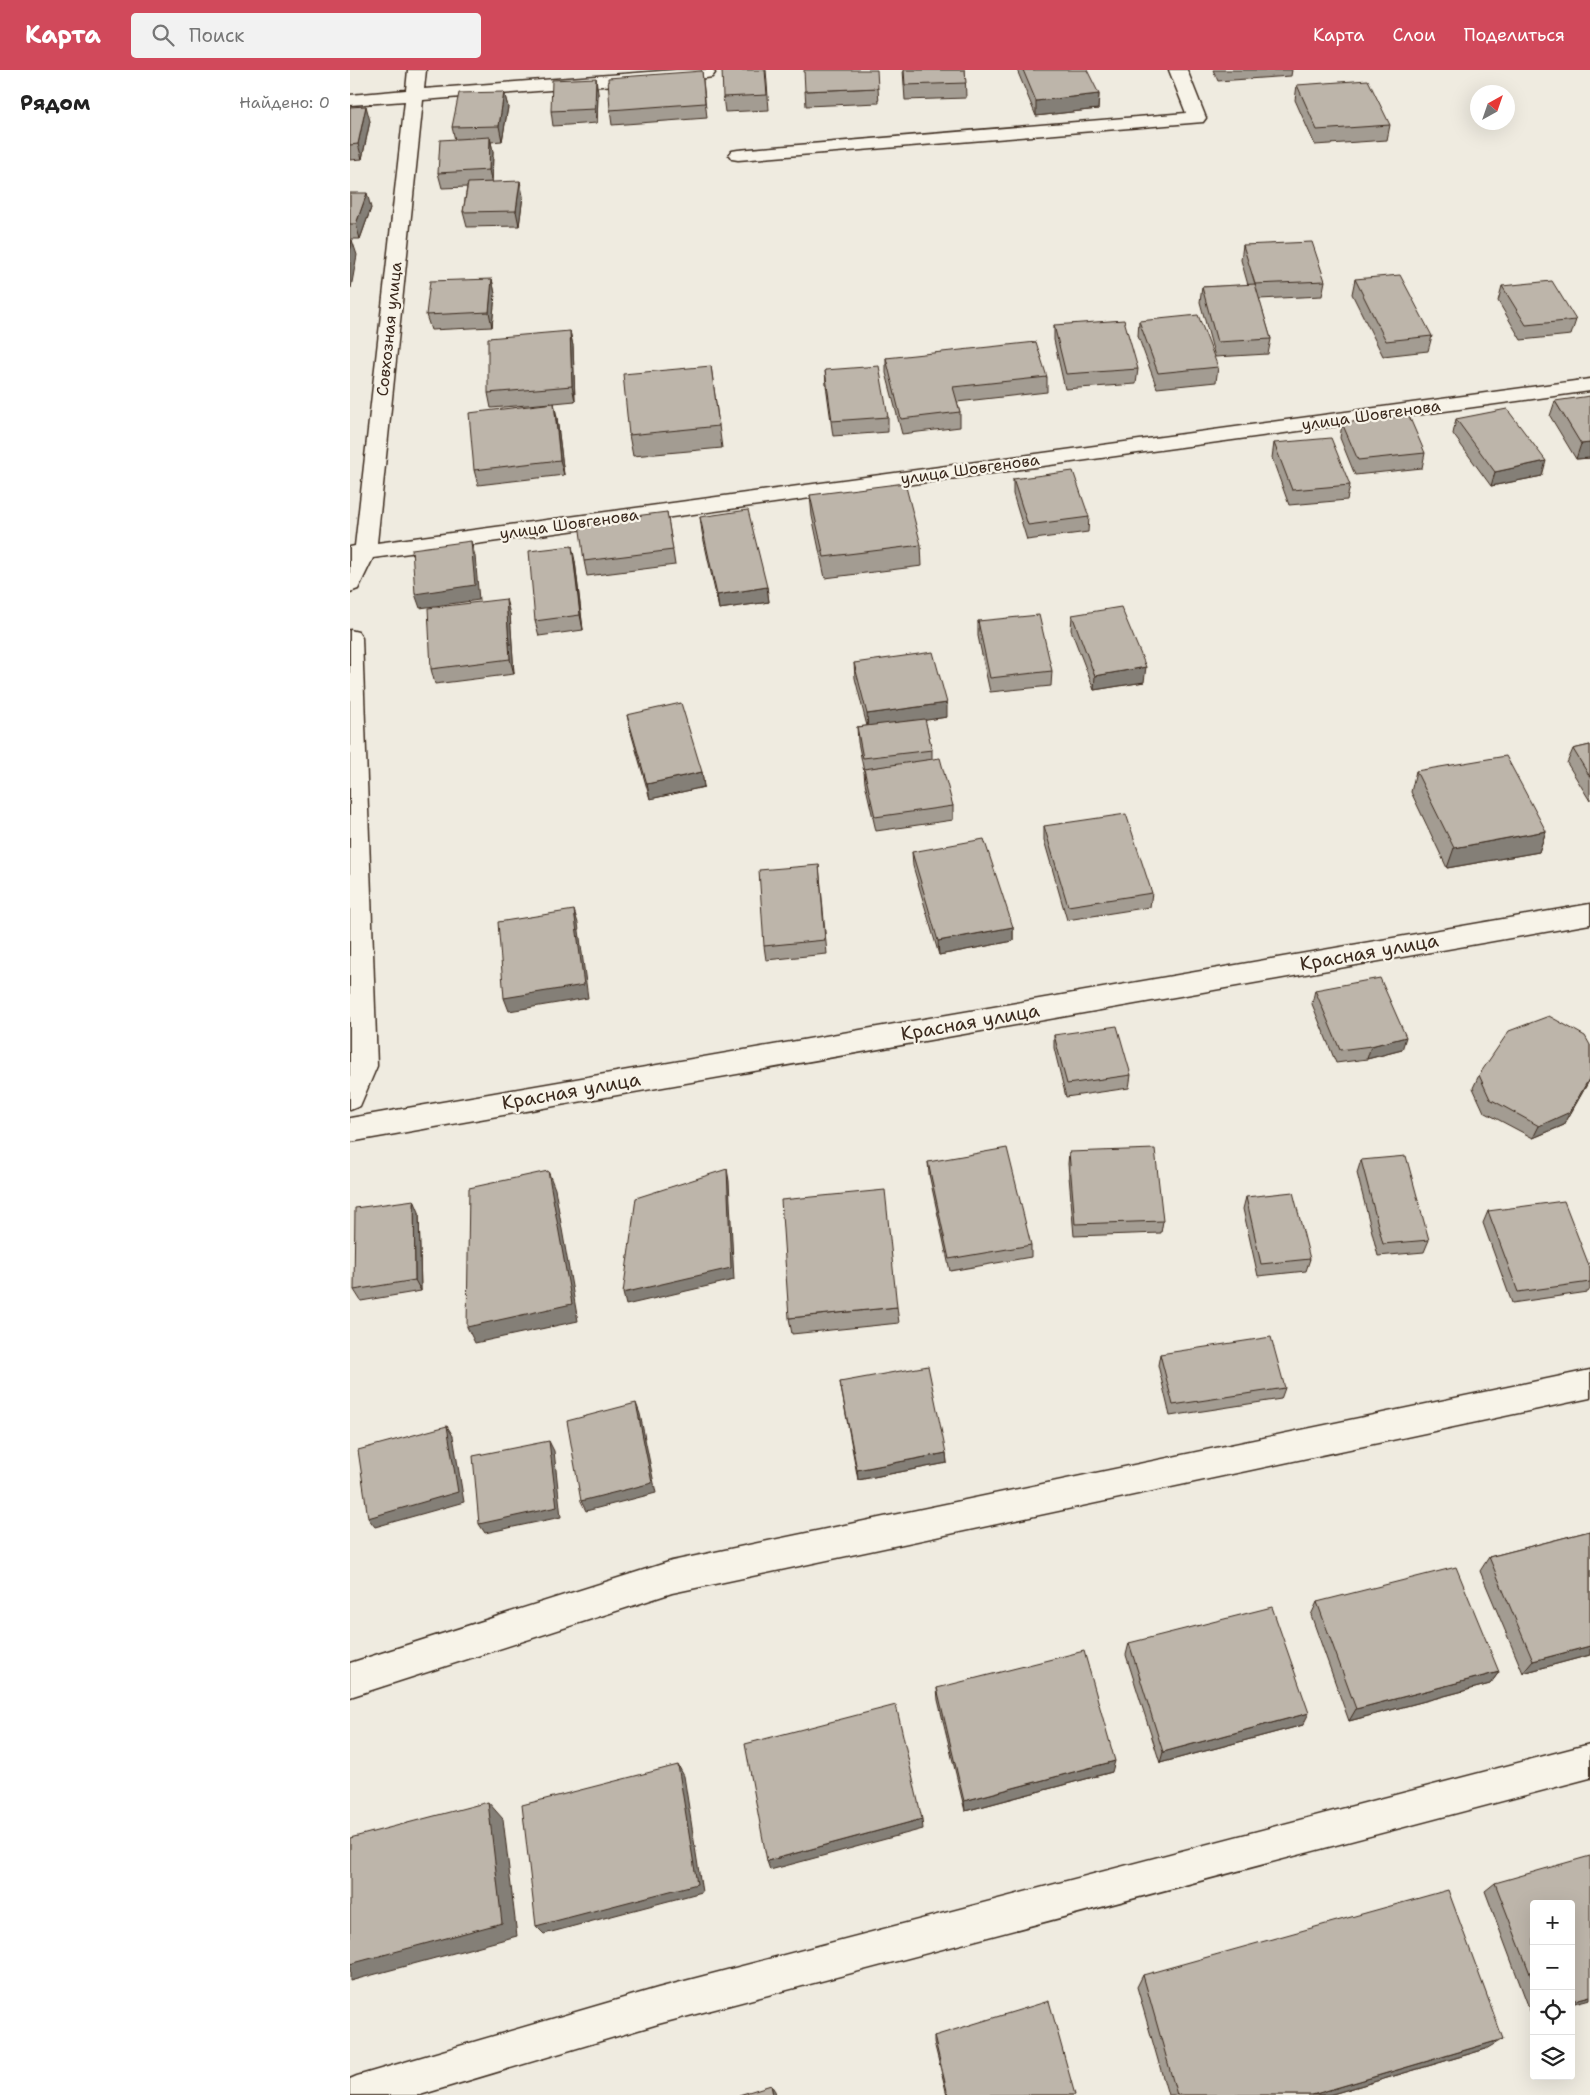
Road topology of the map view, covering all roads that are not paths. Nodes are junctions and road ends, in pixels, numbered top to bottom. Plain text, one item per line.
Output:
1 (417, 70) edge
2 (1178, 70) edge
3 (706, 73) dead end
4 (415, 96) junction
5 (350, 100) edge
6 (738, 156) dead end
7 (1590, 385) edge
8 (357, 553) edge
9 (350, 584) edge
10 (350, 638) edge
11 (1590, 914) edge
12 (350, 1098) edge
13 (350, 1130) edge
14 (1590, 1384) edge
15 (350, 1680) edge
16 (1590, 1761) edge
17 (357, 2095) edge

1 - 4 street, Совхозная улица
2 - 6 street
3 - 4 street
4 - 5 street
4 - 8 street, Совхозная улица
7 - 8 street, улица Шовгенова
8 - 9 street, Совхозная улица
10 - 12 street
11 - 13 street, Красная улица
14 - 15 street
16 - 17 street

